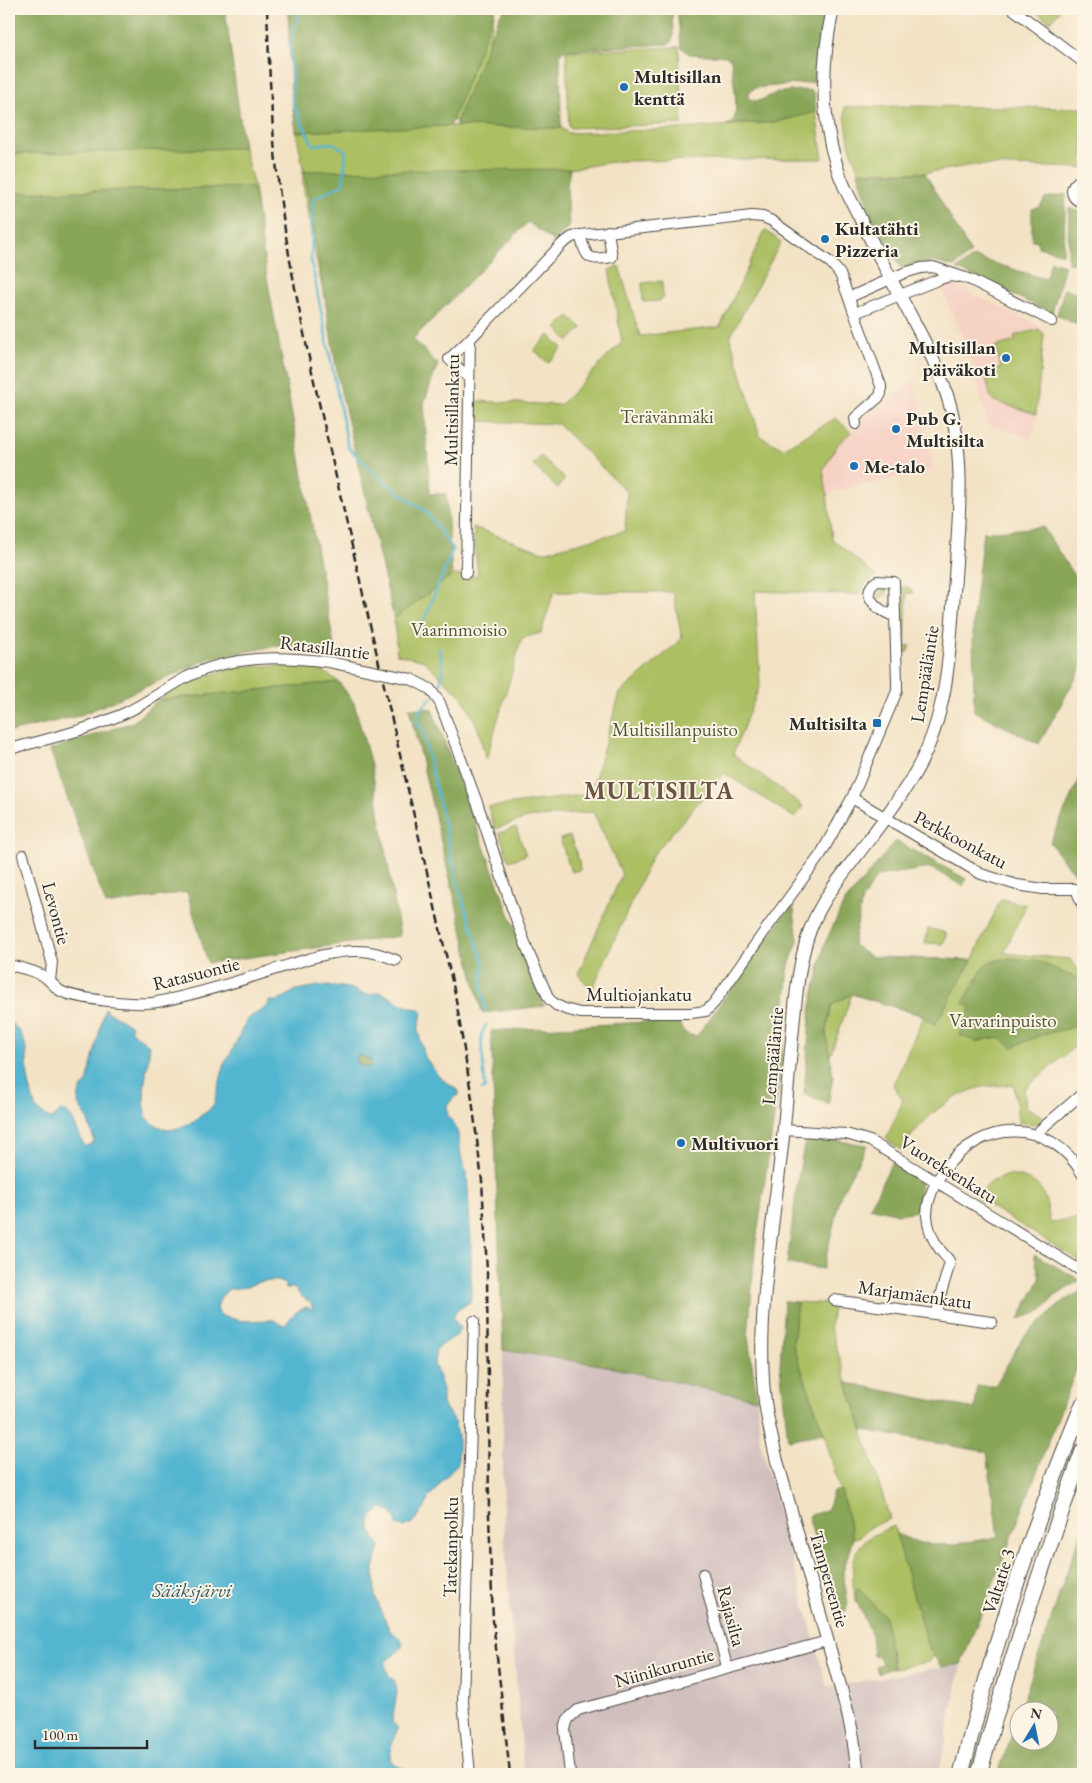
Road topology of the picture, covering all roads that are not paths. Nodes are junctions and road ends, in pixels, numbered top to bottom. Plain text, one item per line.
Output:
1 (833, 9) edge
2 (1013, 9) edge
3 (1083, 62) edge
4 (1083, 181) edge
5 (1083, 202) edge
6 (608, 231) junction
7 (580, 235) junction
8 (964, 277) junction
9 (892, 280) junction
10 (900, 296) junction
11 (850, 297) junction
12 (855, 313) junction
13 (1052, 321) dead end
14 (470, 339) junction
15 (469, 378) junction
16 (856, 424) dead end
17 (466, 574) dead end
18 (895, 616) dead end
19 (9, 749) edge
20 (470, 781) joint
21 (852, 798) junction
22 (885, 818) junction
23 (23, 855) dead end
24 (1080, 889) edge
25 (1083, 906) edge
26 (396, 960) dead end
27 (9, 965) edge
28 (50, 981) junction
29 (1083, 1093) edge
30 (784, 1130) junction
31 (1038, 1135) junction
32 (1083, 1175) edge
33 (936, 1182) junction
34 (1083, 1272) edge
35 (834, 1300) dead end
36 (936, 1314) junction
37 (474, 1321) dead end
38 (992, 1322) dead end
39 (764, 1394) joint
40 (1083, 1404) edge
41 (1083, 1452) edge
42 (703, 1574) dead end
43 (827, 1641) junction
44 (727, 1667) junction
45 (470, 1774) edge
46 (570, 1774) edge
47 (858, 1774) edge
48 (961, 1774) edge
49 (979, 1774) edge

1 - 9 main road, Lempääläntie
2 - 3 street
4 - 5 street
6 - 7 street, Multisillankatu
6 - 7 street
6 - 11 street, Multisillankatu
7 - 14 street, Multisillankatu
8 - 9 street
8 - 10 street
8 - 13 street
9 - 10 main road, Lempääläntie
9 - 11 street
10 - 12 street
10 - 22 main road, Lempääläntie
11 - 12 street, Multisillankatu
12 - 16 street, Multisillankatu
14 - 15 street, Multisillankatu
14 - 15 street
15 - 17 street, Multisillankatu
18 - 21 street, Multiojankatu
19 - 20 street, Ratasillantie, bridge
20 - 21 street, Multiojankatu
21 - 22 street
22 - 24 street, Perkkoonkatu
22 - 30 main road, Lempääläntie
23 - 28 street, Levontie
24 - 25 street
26 - 28 street, Ratasuontie
27 - 28 street, Ratasuontie
29 - 31 street
30 - 33 street, Vuoreksenkatu
30 - 39 main road, Lempääläntie
31 - 32 street
31 - 33 street
33 - 34 street, Vuoreksenkatu
33 - 36 street
35 - 36 street, Marjamäenkatu
36 - 38 street, Marjamäenkatu
37 - 45 street, Tatekanpolku
39 - 43 main road, Tampereentie
40 - 48 highway, Valtatie 3
41 - 49 highway, Valtatie 3
42 - 44 street, Rajasilta
43 - 44 street, Niinikuruntie
43 - 47 main road, Tampereentie
44 - 46 street, Niinikuruntie

